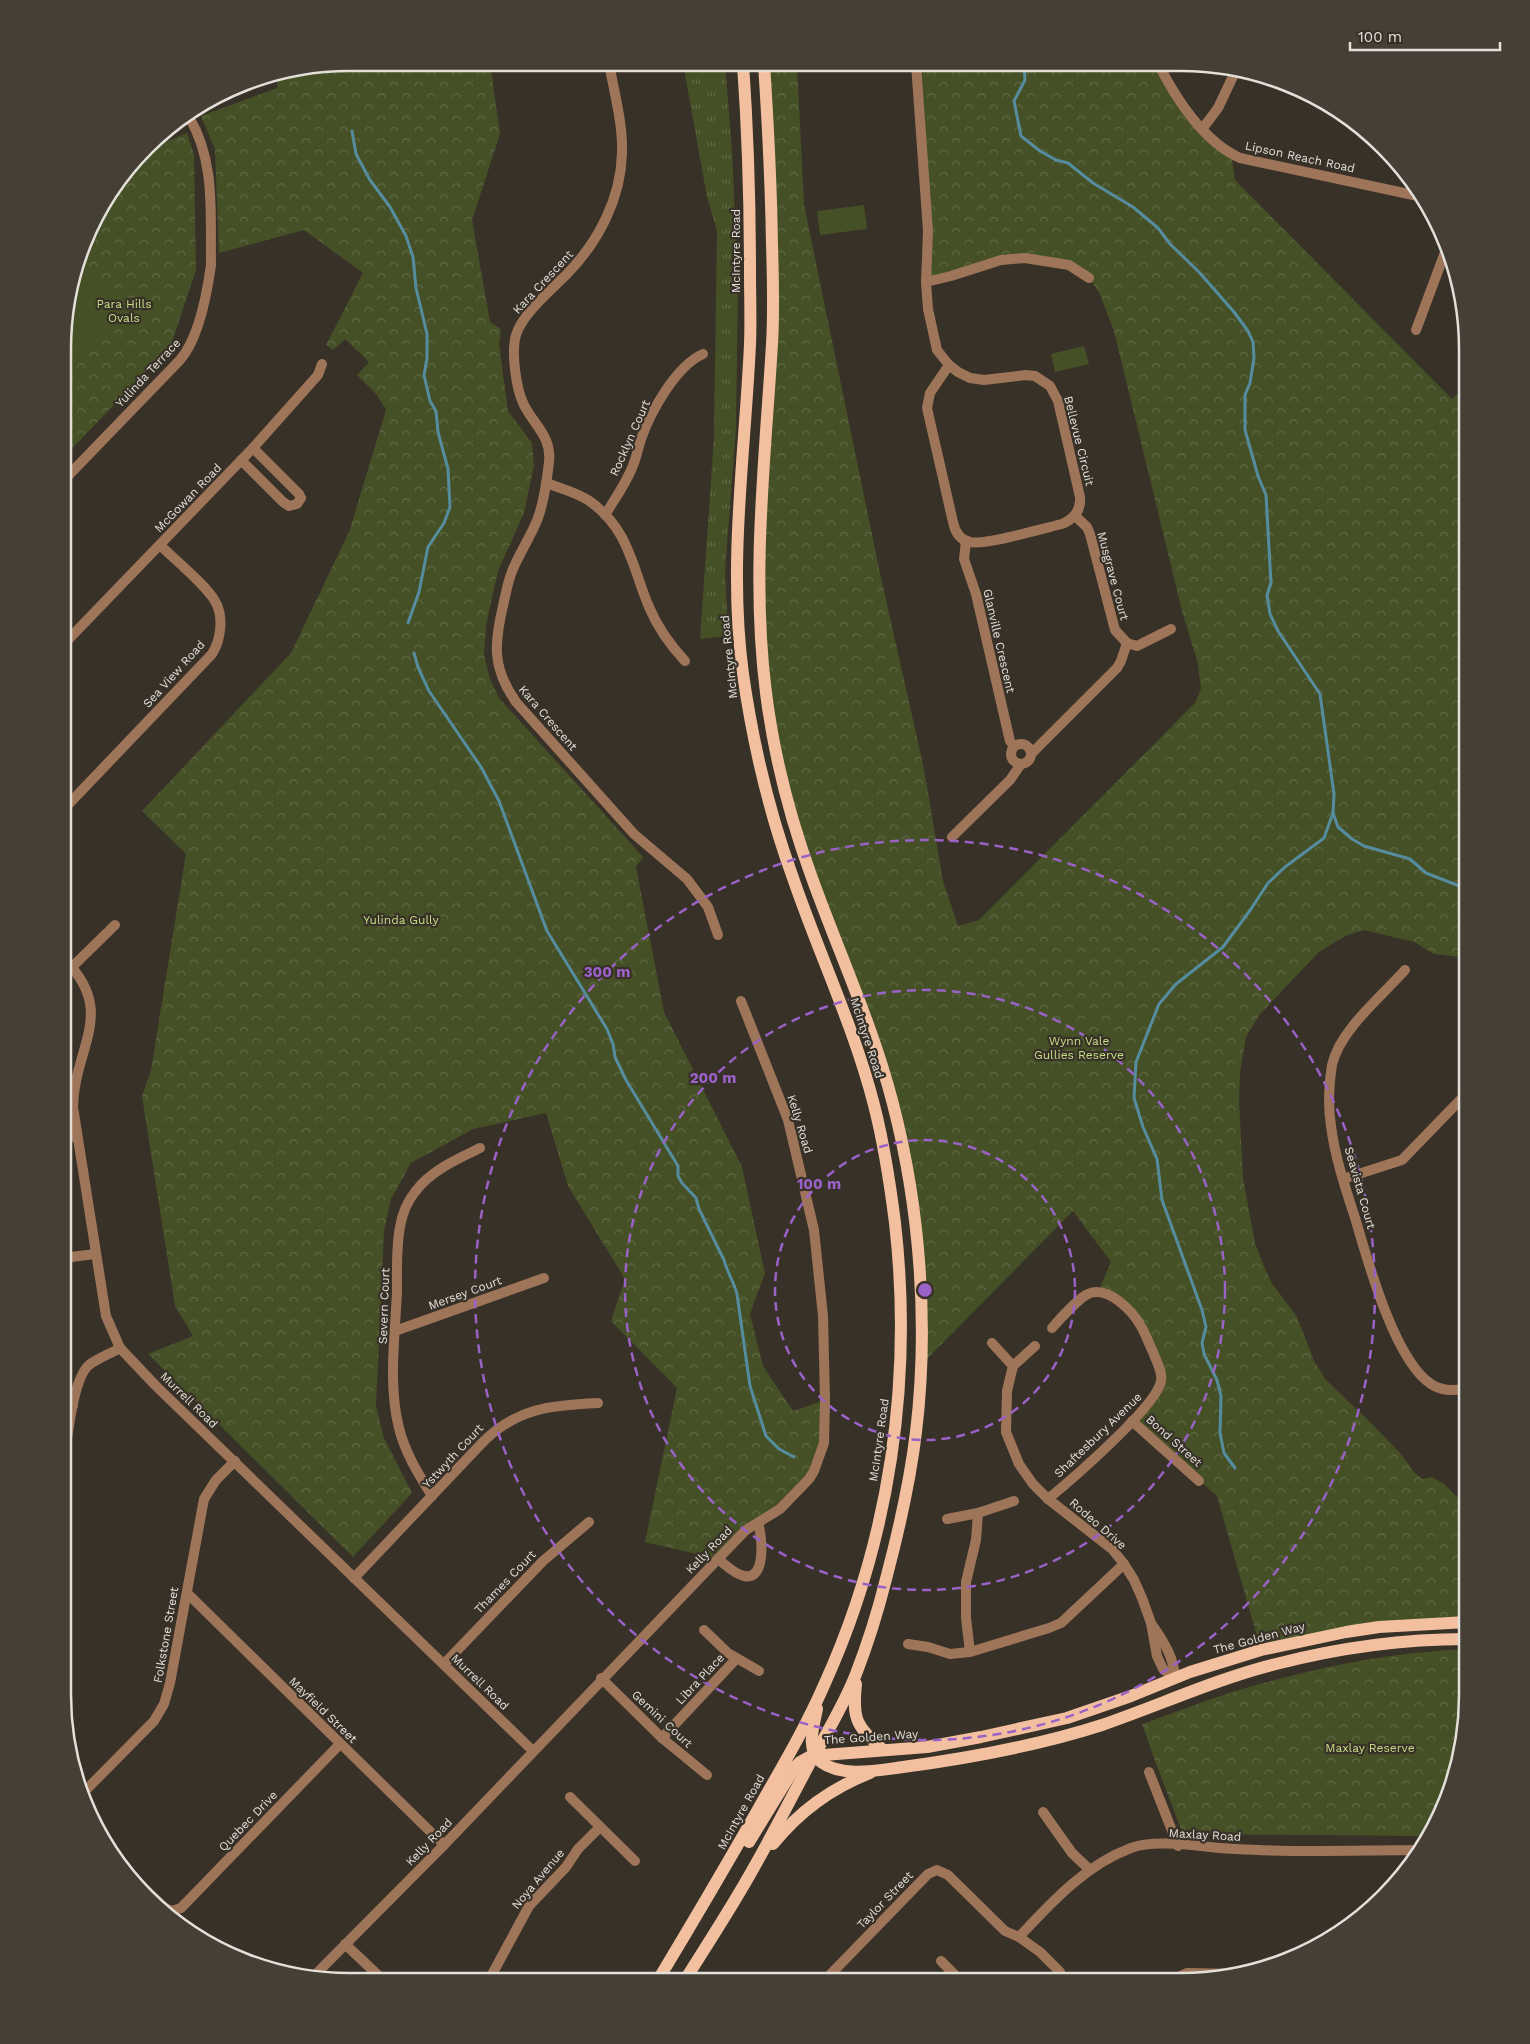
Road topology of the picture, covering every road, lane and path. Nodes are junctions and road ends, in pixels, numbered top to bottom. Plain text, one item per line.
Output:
1 (610, 71) edge
2 (743, 71) edge
3 (764, 71) edge
4 (917, 71) edge
5 (1163, 71) edge
6 (1233, 77) edge
7 (190, 121) edge
8 (1203, 128) junction
9 (1412, 195) edge
10 (1443, 257) edge
11 (1089, 278) dead end
12 (926, 282) junction
13 (1416, 330) dead end
14 (703, 354) dead end
15 (322, 364) dead end
16 (949, 365) junction
17 (253, 448) junction
18 (241, 460) junction
19 (71, 473) edge
20 (546, 483) junction
21 (604, 515) junction
22 (1075, 516) junction
23 (966, 541) junction
24 (160, 544) junction
25 (1170, 629) dead end
26 (71, 637) edge
27 (1127, 643) junction
28 (685, 661) dead end
29 (1014, 746) junction
30 (1031, 754) junction
31 (1021, 764) junction
32 (71, 802) edge
33 (952, 837) dead end
34 (115, 924) dead end
35 (718, 935) dead end
36 (71, 961) edge
37 (71, 966) edge
38 (1405, 970) dead end
39 (740, 1001) dead end
40 (1459, 1101) edge
41 (76, 1136) junction
42 (71, 1137) edge
43 (480, 1148) dead end
44 (1343, 1179) junction
45 (95, 1254) junction
46 (71, 1257) edge
47 (544, 1278) dead end
48 (1052, 1328) dead end
49 (395, 1331) junction
50 (992, 1343) dead end
51 (1035, 1346) dead end
52 (120, 1348) junction
53 (1013, 1366) junction
54 (1459, 1390) edge
55 (71, 1398) edge
56 (598, 1403) dead end
57 (1132, 1421) junction
58 (235, 1461) junction
59 (1198, 1481) dead end
60 (432, 1496) junction
61 (1048, 1499) junction
62 (1014, 1501) dead end
63 (978, 1512) junction
64 (947, 1519) dead end
65 (589, 1522) dead end
66 (758, 1523) junction
67 (718, 1559) junction
68 (1124, 1564) junction
69 (354, 1578) junction
70 (187, 1592) junction
71 (1459, 1622) edge
72 (704, 1630) dead end
73 (1459, 1640) edge
74 (908, 1644) dead end
75 (970, 1652) junction
76 (736, 1658) junction
77 (444, 1664) junction
78 (759, 1670) dead end
79 (856, 1674) junction
80 (602, 1678) junction
81 (1175, 1678) junction
82 (1206, 1686) junction
83 (819, 1696) junction
84 (1156, 1705) junction
85 (662, 1738) junction
86 (340, 1744) junction
87 (883, 1750) junction
88 (533, 1751) junction
89 (814, 1755) junction
90 (880, 1770) junction
91 (1149, 1772) dead end
92 (707, 1775) dead end
93 (88, 1788) edge
94 (570, 1797) dead end
95 (1043, 1812) dead end
96 (600, 1827) junction
97 (444, 1844) junction
98 (1178, 1846) junction
99 (1411, 1850) edge
100 (635, 1861) dead end
101 (727, 1866) junction
102 (753, 1869) junction
103 (1090, 1870) junction
104 (176, 1912) edge
105 (1019, 1937) junction
106 (345, 1944) junction
107 (941, 1961) dead end
108 (319, 1971) edge
109 (1060, 1972) dead end
110 (376, 1973) edge
111 (493, 1973) edge
112 (662, 1973) edge
113 (690, 1973) edge
114 (831, 1973) edge
115 (953, 1973) edge

1 - 20 street, Kara Crescent
2 - 83 main road, McIntyre Road
3 - 79 main road, McIntyre Road
4 - 12 street, Bellevue Circuit
5 - 8 street, Lipson Reach Road
6 - 8 street
7 - 19 street, Yulinda Terrace
8 - 9 street, Lipson Reach Road
10 - 13 street
11 - 12 street
12 - 16 street, Bellevue Circuit
14 - 21 street, Rocklyn Court
15 - 17 street, McGowan Road
16 - 22 street, Bellevue Circuit
16 - 23 street
17 - 18 street, McGowan Road
17 - 18 street
18 - 24 street, McGowan Road
20 - 21 street
20 - 35 street, Kara Crescent
21 - 28 street
22 - 23 street
22 - 27 street, Musgrave Court
23 - 29 street, Glanville Crescent
24 - 26 street, McGowan Road
24 - 32 street, Sea View Road
25 - 27 street
27 - 30 street
29 - 30 street
29 - 31 street
30 - 31 street
31 - 33 street
34 - 36 street
37 - 41 street, Murrell Road
38 - 44 street, Seavista Court
39 - 66 street, Kelly Road
40 - 44 street
41 - 42 street
41 - 45 street, Murrell Road
43 - 49 street, Severn Court
44 - 54 street, Seavista Court
45 - 46 street
45 - 52 street, Murrell Road
47 - 49 street, Mersey Court
48 - 57 street, Shaftesbury Avenue
49 - 60 street, Severn Court
50 - 53 street
51 - 53 street
52 - 55 street
52 - 58 street, Murrell Road
53 - 61 street, Rodeo Drive
56 - 60 street, Ystwyth Court
57 - 59 street, Bond Street
57 - 61 street, Shaftesbury Avenue
58 - 69 street, Murrell Road
58 - 70 street, Folkstone Street
60 - 69 street, Ystwyth Court
61 - 68 street, Rodeo Drive
62 - 63 street
63 - 64 street
63 - 75 street
65 - 77 street, Thames Court
66 - 67 street, Kelly Road
66 - 67 street
67 - 80 street, Kelly Road
68 - 75 street
68 - 81 street, Rodeo Drive
69 - 77 street, Murrell Road
70 - 86 street, Mayfield Street
70 - 93 street, Folkstone Street
71 - 81 main road, The Golden Way
72 - 76 street, Libra Place
73 - 82 main road, The Golden Way
74 - 75 street
76 - 78 street, Libra Place
76 - 85 street, Libra Place
77 - 88 street, Murrell Road
79 - 87 main road
79 - 89 main road, McIntyre Road
80 - 85 street, Gemini Court
80 - 88 street, Kelly Road
81 - 82 main road
81 - 84 main road
81 - 87 main road, The Golden Way
82 - 84 main road, The Golden Way
83 - 89 main road
83 - 101 main road, McIntyre Road
84 - 90 main road, The Golden Way
85 - 92 street, Gemini Court
86 - 97 street, Mayfield Street
86 - 104 street, Quebec Drive
87 - 89 main road, The Golden Way
88 - 97 street, Kelly Road
89 - 90 main road, The Golden Way
89 - 101 main road
89 - 102 main road, McIntyre Road
90 - 102 main road
91 - 98 street
94 - 96 street
95 - 103 street
96 - 100 street
96 - 111 street, Noya Avenue
97 - 106 street, Kelly Road
98 - 99 street, Maxlay Road
98 - 103 street, Maxlay Road
101 - 112 main road, McIntyre Road
102 - 113 main road, McIntyre Road
103 - 105 street, Maxlay Road
105 - 109 street, Taylor Street
105 - 114 street, Taylor Street
106 - 108 street, Kelly Road
106 - 110 street
107 - 115 street

